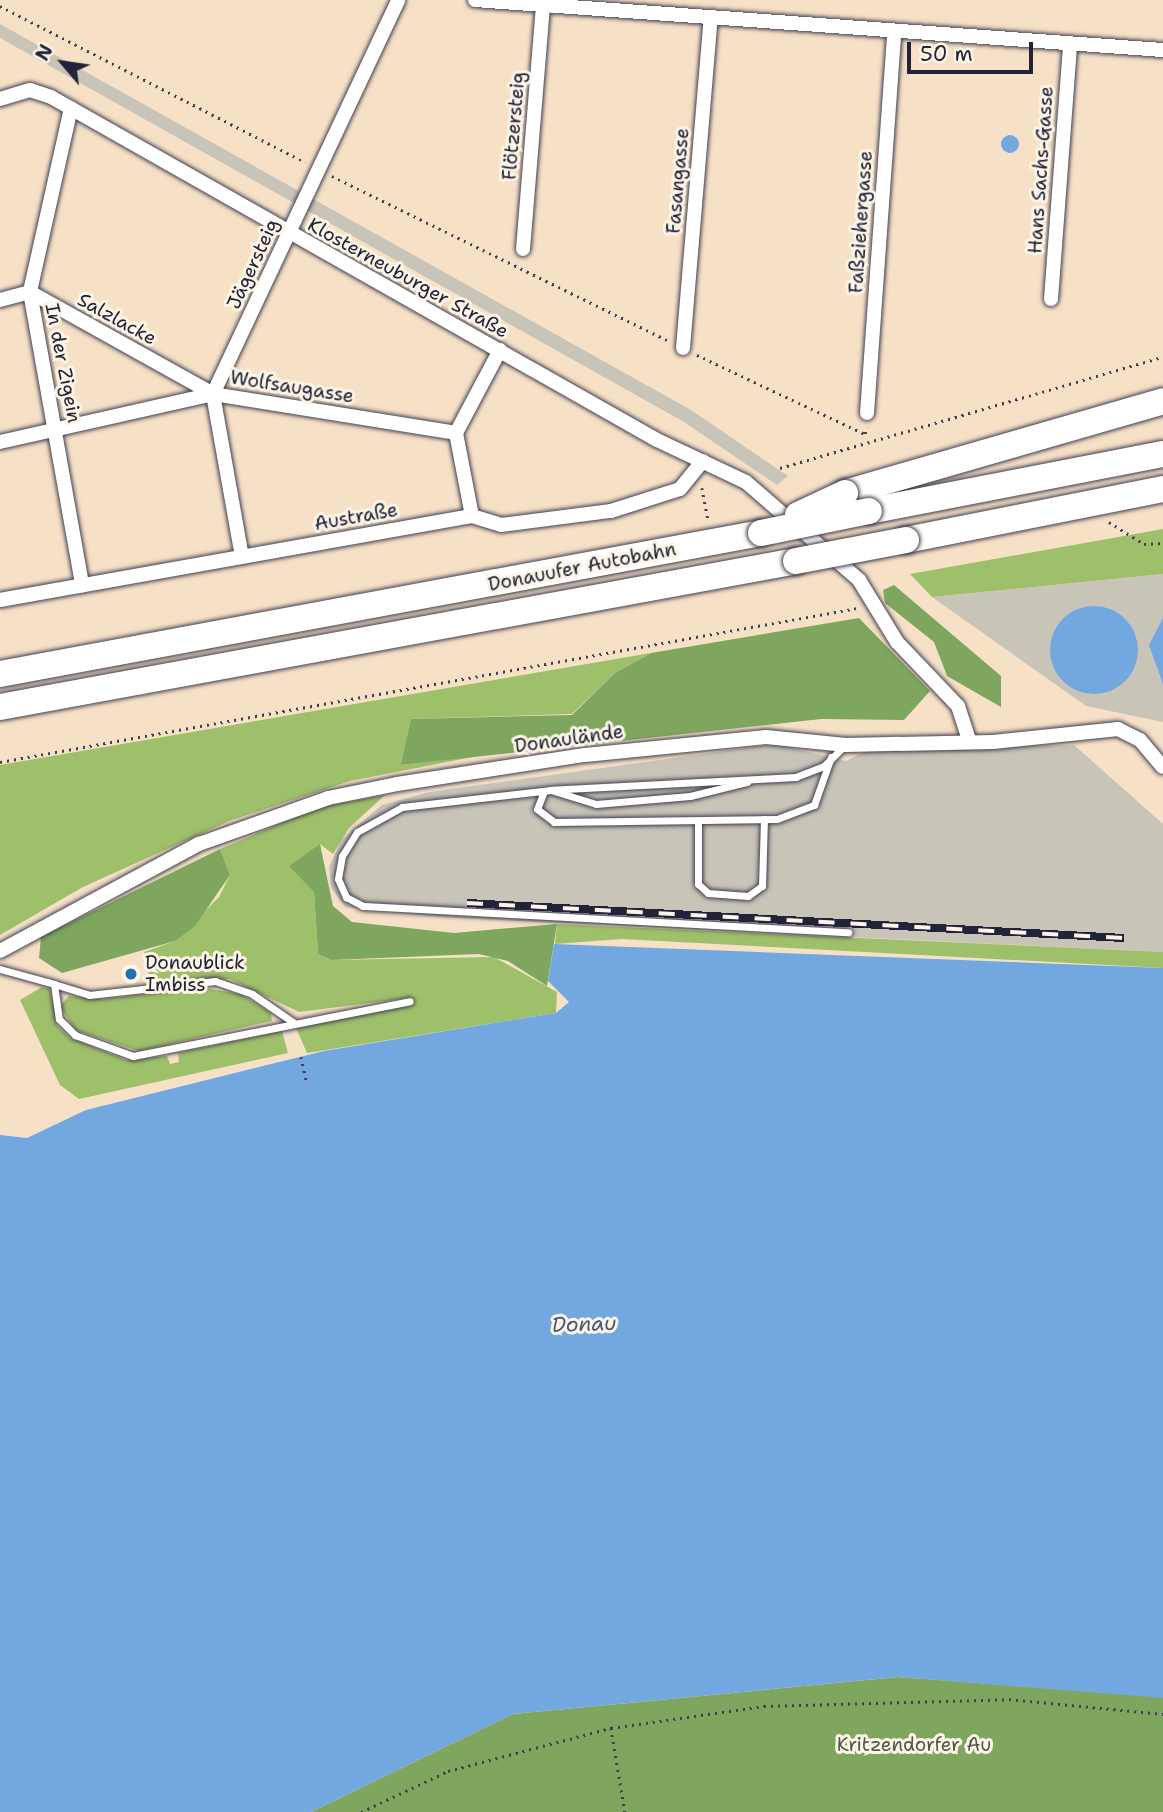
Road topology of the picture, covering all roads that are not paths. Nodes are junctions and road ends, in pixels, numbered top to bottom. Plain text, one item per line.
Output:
1 (398, 0) edge
2 (475, 0) edge
3 (543, 6) junction
4 (711, 18) junction
5 (894, 34) junction
6 (1070, 45) junction
7 (1163, 50) edge
8 (0, 99) edge
9 (71, 108) junction
10 (289, 234) junction
11 (523, 249) dead end
12 (30, 292) junction
13 (1051, 299) dead end
14 (0, 300) edge
15 (683, 348) road end
16 (500, 350) junction
17 (213, 394) junction
18 (1163, 401) edge
19 (867, 413) road end
20 (57, 429) junction
21 (456, 433) junction
22 (0, 442) edge
23 (1163, 454) edge
24 (703, 461) junction
25 (1163, 489) edge
26 (472, 516) junction
27 (761, 533) junction
28 (243, 557) junction
29 (82, 585) junction
30 (0, 600) edge
31 (0, 674) edge
32 (0, 707) edge
33 (970, 742) junction
34 (846, 745) junction
35 (831, 757) junction
36 (1163, 767) edge
37 (762, 779) junction
38 (547, 790) junction
39 (764, 820) junction
40 (698, 822) junction
41 (848, 932) dead end
42 (0, 951) edge
43 (0, 969) edge
44 (54, 984) junction
45 (410, 1001) dead end
46 (294, 1023) junction

1 - 10 street, Jägersteig
2 - 3 street
3 - 4 street
3 - 11 street, Flötzersteig
4 - 5 street
4 - 15 street, Fasangasse
5 - 6 street
5 - 19 street, Faßziehergasse
6 - 7 street
6 - 13 street, Hans Sachs-Gasse
8 - 9 street, Klosterneuburger Straße
9 - 10 street, Klosterneuburger Straße
9 - 12 street, In der Zigein
10 - 16 street, Klosterneuburger Straße
10 - 17 street, Jägersteig
12 - 14 street
12 - 17 street, Salzlacke
12 - 20 street, In der Zigein
16 - 21 street
16 - 24 street, Klosterneuburger Straße
17 - 20 street, Wolfsaugasse
17 - 21 street, Wolfsaugasse
17 - 28 street
18 - 27 highway, bridge
20 - 22 street, Wolfsaugasse
20 - 29 street, In der Zigein
21 - 26 street
23 - 27 highway, Donauufer Autobahn, bridge
24 - 26 street, Austraße
24 - 33 street, Klosterneuburger Straße
25 - 32 highway, Donauufer Autobahn, bridge
26 - 28 street, Austraße
27 - 31 highway, Donauufer Autobahn
28 - 29 street, Austraße
29 - 30 street, Austraße
33 - 34 street, Donaulände
33 - 36 street, Donaulände
34 - 35 lane
34 - 42 street, Donaulände
35 - 37 lane
35 - 39 lane
37 - 38 lane
37 - 38 lane
38 - 40 lane
38 - 41 lane
39 - 40 lane
39 - 40 lane
43 - 44 lane
44 - 46 lane
44 - 46 lane
45 - 46 lane

